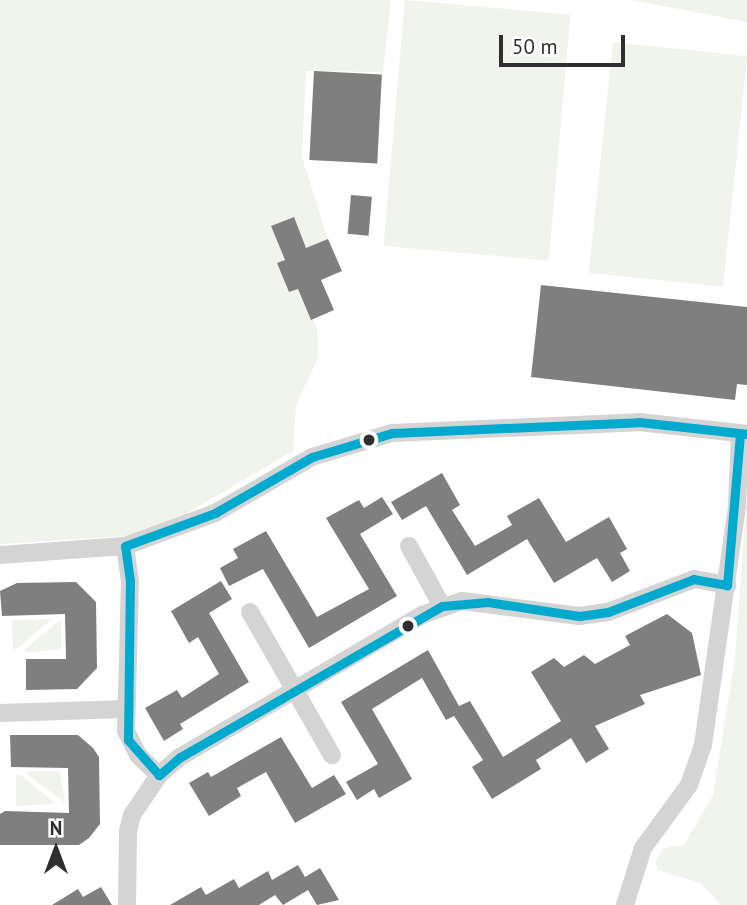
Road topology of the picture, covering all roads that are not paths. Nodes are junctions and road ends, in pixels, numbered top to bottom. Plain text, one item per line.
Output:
1 (744, 434) edge
2 (125, 547) junction
3 (409, 547) dead end
4 (0, 555) edge
5 (727, 585) junction
6 (442, 606) junction
7 (250, 612) dead end
8 (295, 691) junction
9 (126, 709) junction
10 (0, 713) edge
11 (332, 755) dead end
12 (159, 775) junction
13 (127, 905) edge
14 (625, 905) edge

1 - 2 street
1 - 5 street
2 - 4 street
2 - 9 street
3 - 6 street
5 - 6 street
5 - 14 street
6 - 8 street
7 - 8 street
8 - 11 street
8 - 12 street
9 - 10 street
9 - 12 street
12 - 13 street

